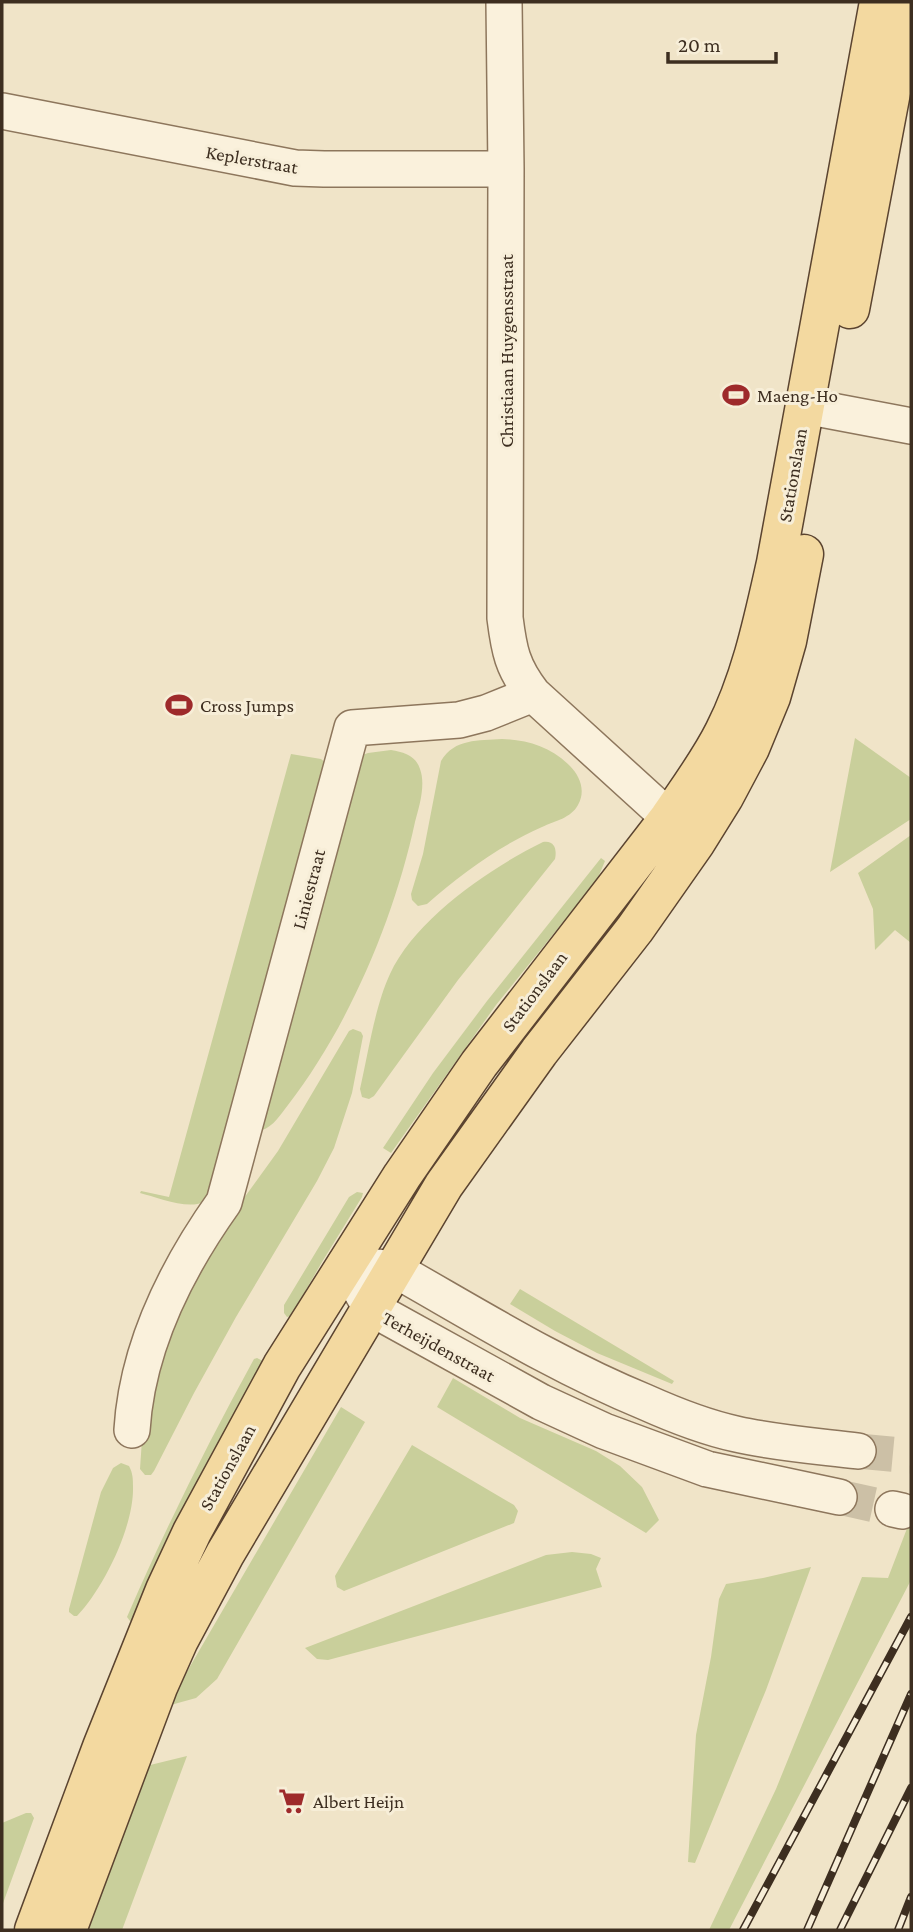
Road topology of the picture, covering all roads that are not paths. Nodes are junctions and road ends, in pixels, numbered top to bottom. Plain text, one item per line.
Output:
1 (504, 2) edge
2 (879, 2) edge
3 (908, 2) edge
4 (2, 111) edge
5 (506, 169) junction
6 (818, 409) junction
7 (911, 426) edge
8 (533, 694) junction
9 (683, 830) junction
10 (345, 1264) junction
11 (394, 1269) junction
12 (371, 1308) junction
13 (132, 1430) dead end
14 (858, 1451) tunnel mouth
15 (839, 1497) tunnel mouth
16 (34, 1930) edge
17 (68, 1930) edge

1 - 5 street, Christiaan Huygensstraat
2 - 6 main road, Stationslaan
3 - 6 main road, Stationslaan
4 - 5 street, Keplerstraat
5 - 8 street, Christiaan Huygensstraat
6 - 7 street
6 - 9 main road, Stationslaan
8 - 9 street
8 - 13 street, Liniestraat
9 - 10 main road, Stationslaan
9 - 11 main road, Stationslaan
10 - 11 street
10 - 12 street, Terheijdenstraat
10 - 16 main road, Stationslaan
11 - 12 main road, Stationslaan
11 - 14 street
12 - 15 street, Terheijdenstraat
12 - 17 main road, Stationslaan

